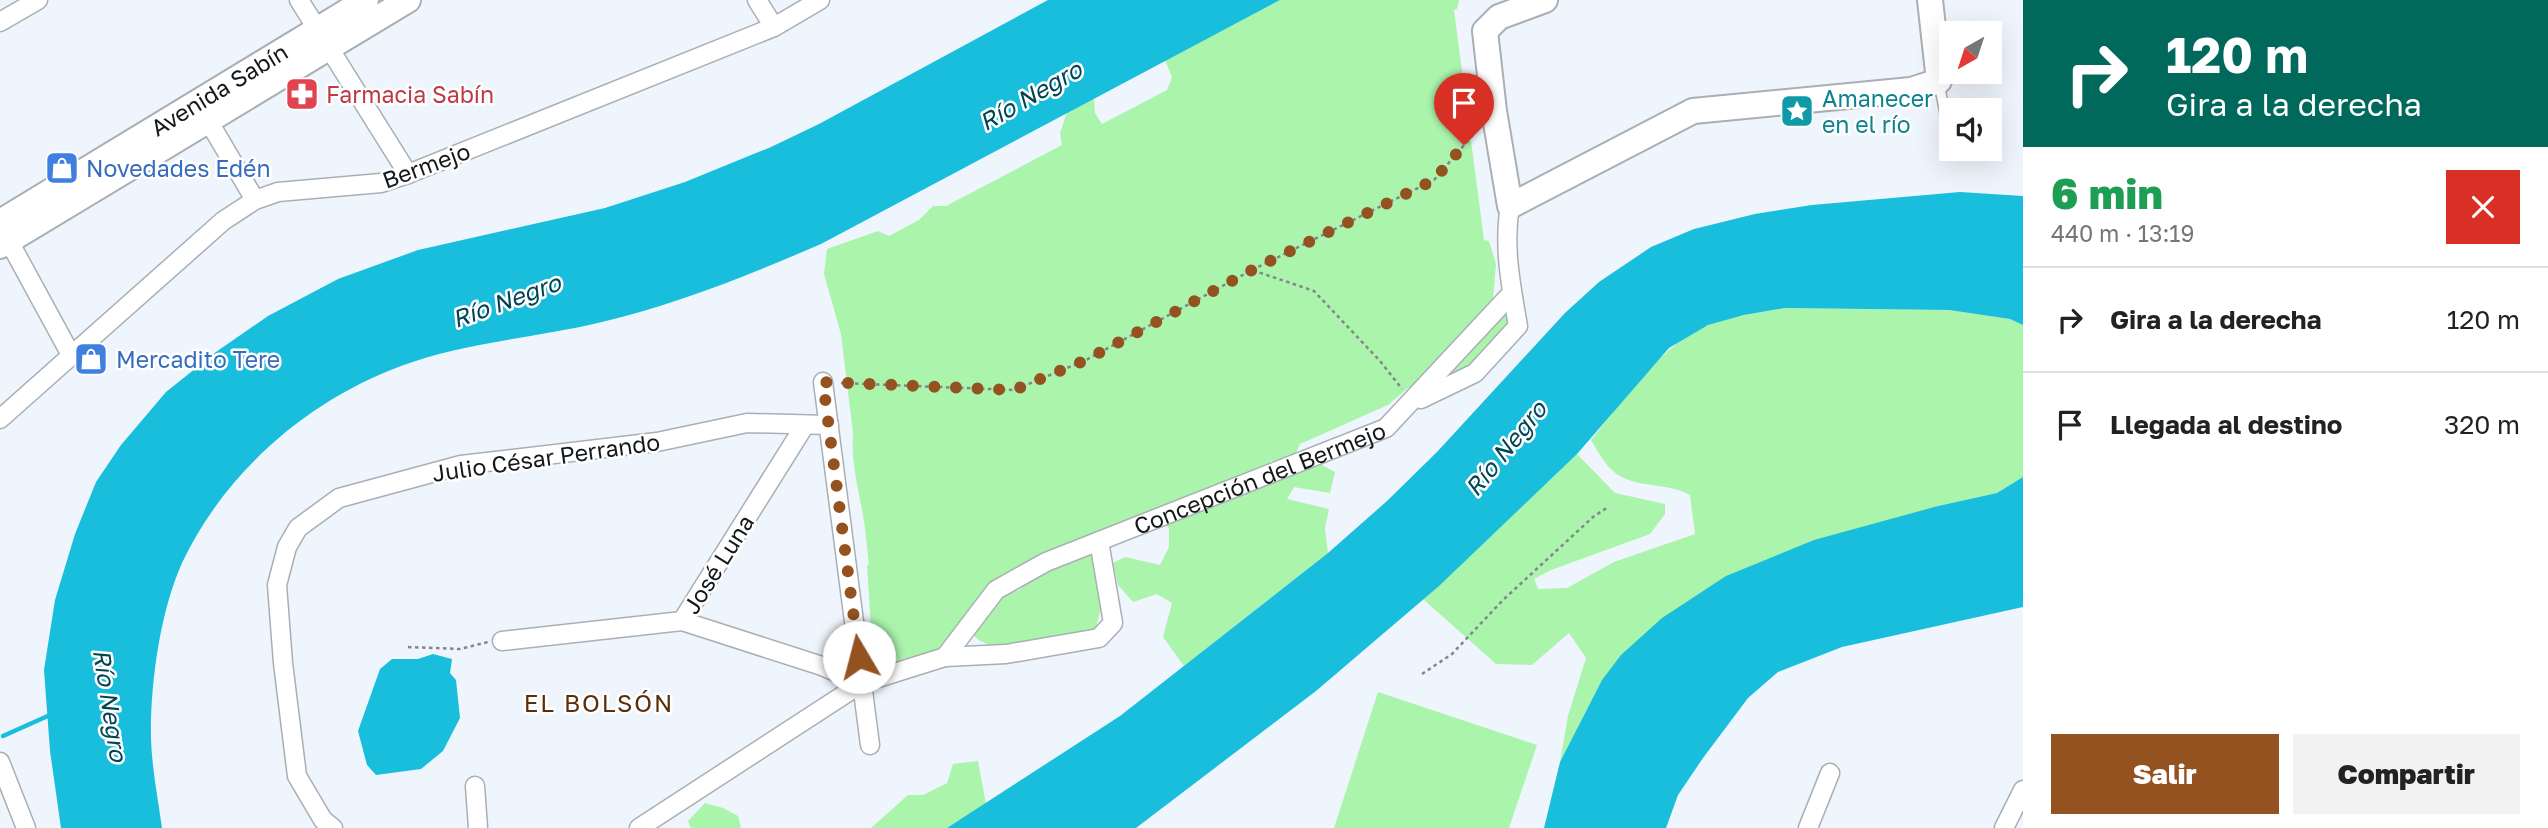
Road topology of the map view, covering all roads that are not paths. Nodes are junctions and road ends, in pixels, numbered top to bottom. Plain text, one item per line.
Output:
1 (38, 0) edge
2 (299, 0) edge
3 (366, 0) edge
4 (408, 0) edge
5 (757, 0) edge
6 (820, 0) edge
7 (1545, 0) edge
8 (1930, 0) edge
9 (0, 22) edge
10 (774, 27) junction
11 (324, 38) junction
12 (1939, 81) joint
13 (204, 112) junction
14 (408, 174) junction
15 (255, 200) junction
16 (1510, 206) junction
17 (2, 233) edge
18 (1512, 293) junction
19 (71, 355) junction
20 (823, 382) road end
21 (1413, 402) junction
22 (0, 419) edge
23 (805, 425) junction
24 (829, 425) junction
25 (1099, 541) junction
26 (682, 621) junction
27 (502, 641) road end
28 (945, 657) junction
29 (863, 682) junction
30 (870, 745) dead end
31 (0, 762) edge
32 (1830, 774) dead end
33 (475, 786) dead end
34 (2023, 790) edge
35 (7, 802) edge
36 (26, 828) edge
37 (333, 828) edge
38 (478, 828) edge
39 (639, 828) edge
40 (1808, 828) edge
41 (2004, 828) edge

1 - 9 street
2 - 11 street
3 - 11 street, Avenida Sabín
4 - 11 street, Avenida Sabín
5 - 10 street
6 - 10 street, Bermejo
7 - 16 street
8 - 12 street
10 - 14 street, Bermejo
11 - 13 street, Avenida Sabín
11 - 14 street
12 - 16 street
13 - 15 street
13 - 17 street, Avenida Sabín
14 - 15 street, Bermejo
15 - 19 street, Bermejo
16 - 18 street
17 - 19 street
18 - 21 street, Concepción del Bermejo
18 - 21 street, Concepción del Bermejo
19 - 22 street, Bermejo
20 - 24 street
21 - 25 street, Concepción del Bermejo
23 - 24 street, Julio César Perrando
23 - 26 street, José Luna
23 - 37 street, Julio César Perrando
24 - 29 street
25 - 28 street, Concepción del Bermejo
25 - 28 street
26 - 27 street, José Luna
26 - 29 street
28 - 29 street
29 - 30 street
29 - 39 street
31 - 35 street
32 - 40 street
33 - 38 street
34 - 41 street
35 - 36 street

